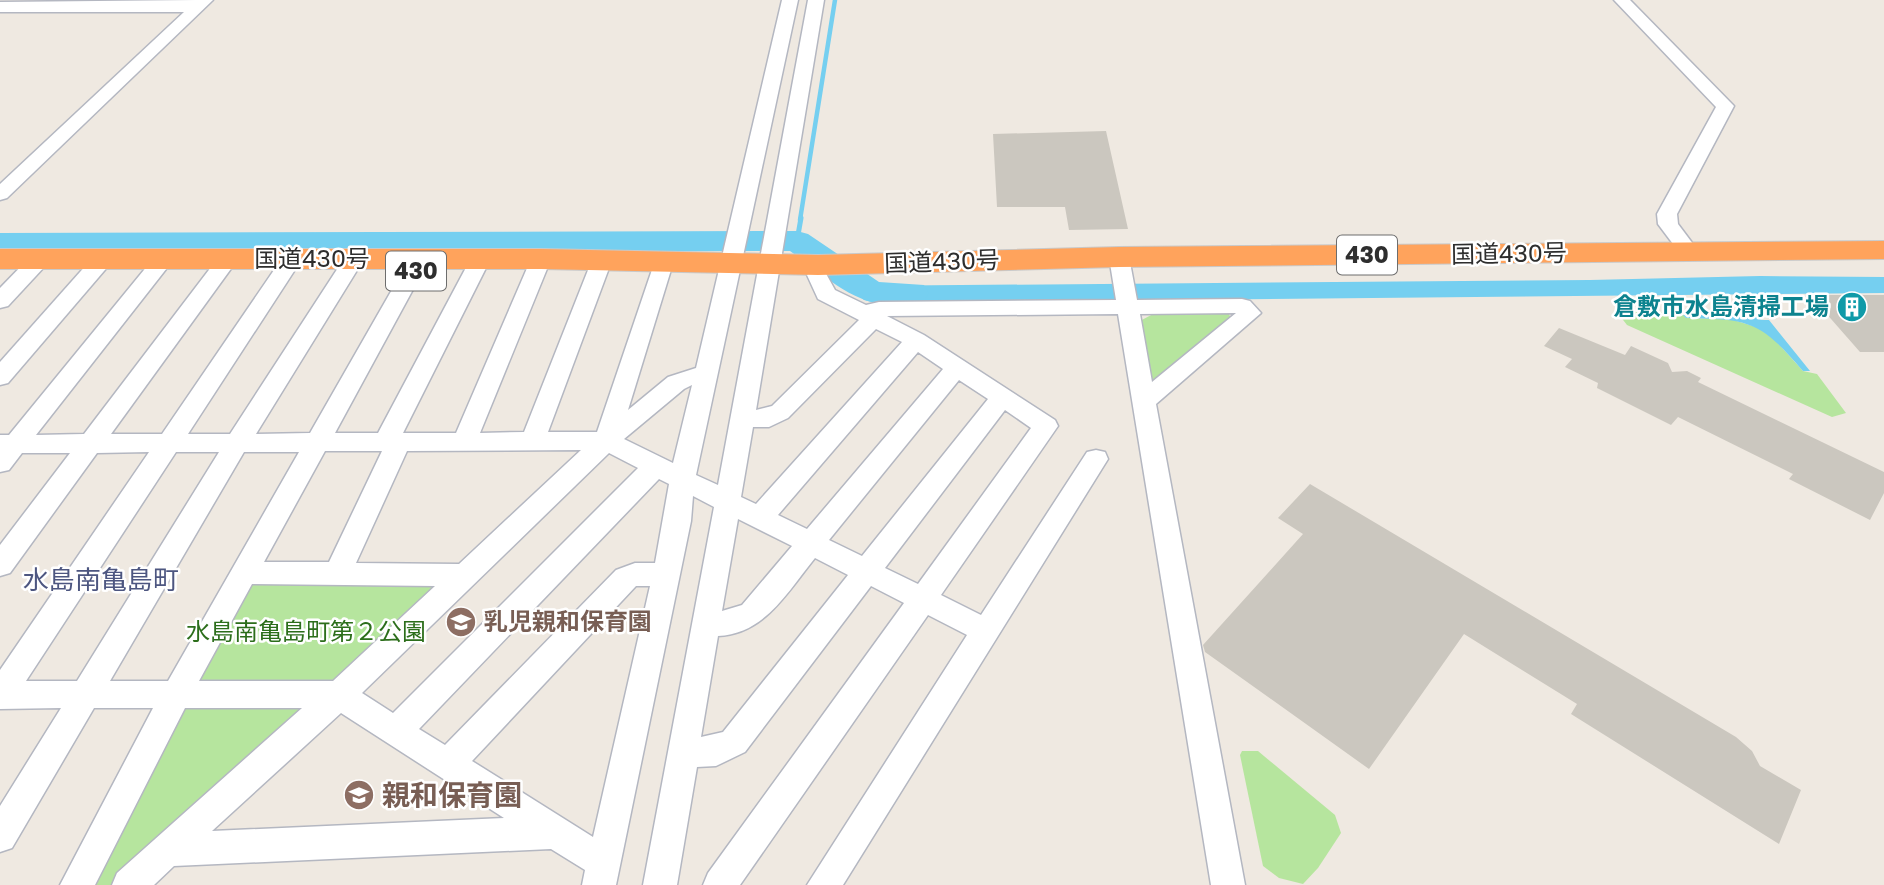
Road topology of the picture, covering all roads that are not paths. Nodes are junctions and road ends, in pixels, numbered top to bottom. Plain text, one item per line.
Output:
1 (790, 0) edge
2 (816, 0) edge
3 (1622, 0) edge
4 (201, 4) edge
5 (0, 7) edge
6 (0, 194) edge
7 (1884, 250) edge
8 (733, 252) junction
9 (1689, 252) junction
10 (771, 253) junction
11 (1884, 264) edge
12 (17, 265) edge
13 (98, 265) junction
14 (160, 265) junction
15 (224, 265) junction
16 (288, 265) junction
17 (350, 265) junction
18 (416, 265) junction
19 (477, 265) junction
20 (538, 266) junction
21 (599, 266) junction
22 (662, 267) junction
23 (837, 271) junction
24 (1123, 283) junction
25 (0, 301) edge
26 (870, 315) junction
27 (916, 340) junction
28 (957, 367) junction
29 (705, 375) junction
30 (0, 377) edge
31 (1002, 397) junction
32 (1143, 402) junction
33 (742, 419) junction
34 (533, 441) junction
35 (606, 441) junction
36 (392, 442) junction
37 (464, 442) junction
38 (166, 443) junction
39 (237, 443) junction
40 (315, 443) junction
41 (88, 444) junction
42 (5, 451) edge
43 (1096, 459) dead end
44 (655, 467) junction
45 (682, 480) junction
46 (726, 501) junction
47 (760, 517) junction
48 (811, 546) junction
49 (0, 565) edge
50 (244, 573) junction
51 (867, 573) junction
52 (337, 574) junction
53 (465, 575) junction
54 (666, 575) junction
55 (923, 598) junction
56 (705, 624) junction
57 (988, 632) junction
58 (0, 694) edge
59 (86, 694) junction
60 (176, 695) junction
61 (339, 695) junction
62 (396, 731) junction
63 (682, 753) junction
64 (448, 764) junction
65 (556, 832) junction
66 (0, 836) edge
67 (167, 850) junction
68 (602, 874) edge
69 (77, 885) edge
70 (129, 885) edge
71 (660, 885) edge
72 (720, 885) edge
73 (824, 885) edge
74 (1228, 885) edge

1 - 8 street
2 - 10 street
3 - 9 street
4 - 5 street
4 - 6 street
7 - 9 highway, 国道430号 / 430
8 - 10 highway, 国道430号 / 430
8 - 22 highway, 国道430号 / 430
8 - 29 street
9 - 24 highway, 国道430号 / 430
10 - 23 highway, 国道430号 / 430
10 - 33 street
11 - 24 highway, 国道430号 / 430
12 - 13 highway, 国道430号 / 430
12 - 25 street
13 - 14 highway, 国道430号 / 430
13 - 30 street
14 - 15 highway, 国道430号 / 430
14 - 42 street
15 - 16 highway, 国道430号 / 430
15 - 41 street
16 - 17 highway, 国道430号 / 430
16 - 38 street
17 - 18 highway, 国道430号 / 430
17 - 39 street
18 - 19 highway, 国道430号 / 430
18 - 40 street
19 - 20 highway, 国道430号 / 430
19 - 36 street
20 - 21 highway, 国道430号 / 430
20 - 37 street
21 - 22 highway, 国道430号 / 430
21 - 34 street
22 - 35 street
23 - 24 highway, 国道430号 / 430
23 - 26 street
24 - 26 street
24 - 32 street
24 - 32 street
26 - 27 street
26 - 33 street
27 - 28 street
27 - 47 street
28 - 31 street
28 - 48 street
29 - 35 street
29 - 45 street
31 - 51 street
31 - 55 street
32 - 74 street
33 - 46 street
34 - 35 street
34 - 37 street
35 - 44 street
35 - 53 street
36 - 37 street
36 - 40 street
36 - 52 street
38 - 39 street
38 - 41 street
38 - 58 street
39 - 40 street
39 - 59 street
40 - 50 street
41 - 42 street
41 - 49 street
43 - 57 street
44 - 45 street
44 - 62 street
45 - 46 street
45 - 54 street
46 - 47 street
46 - 56 street
47 - 48 street
48 - 51 street
48 - 56 street
50 - 52 street
50 - 60 street
51 - 55 street
51 - 63 street
52 - 53 street
53 - 61 street
54 - 64 street
54 - 68 street
55 - 57 street
55 - 72 street
56 - 63 street
57 - 73 street
58 - 59 street
59 - 60 street
59 - 66 street
60 - 61 street
60 - 69 street
61 - 62 street
61 - 67 street
62 - 64 street
63 - 71 street
64 - 65 street
65 - 67 street
65 - 68 street
67 - 70 street

